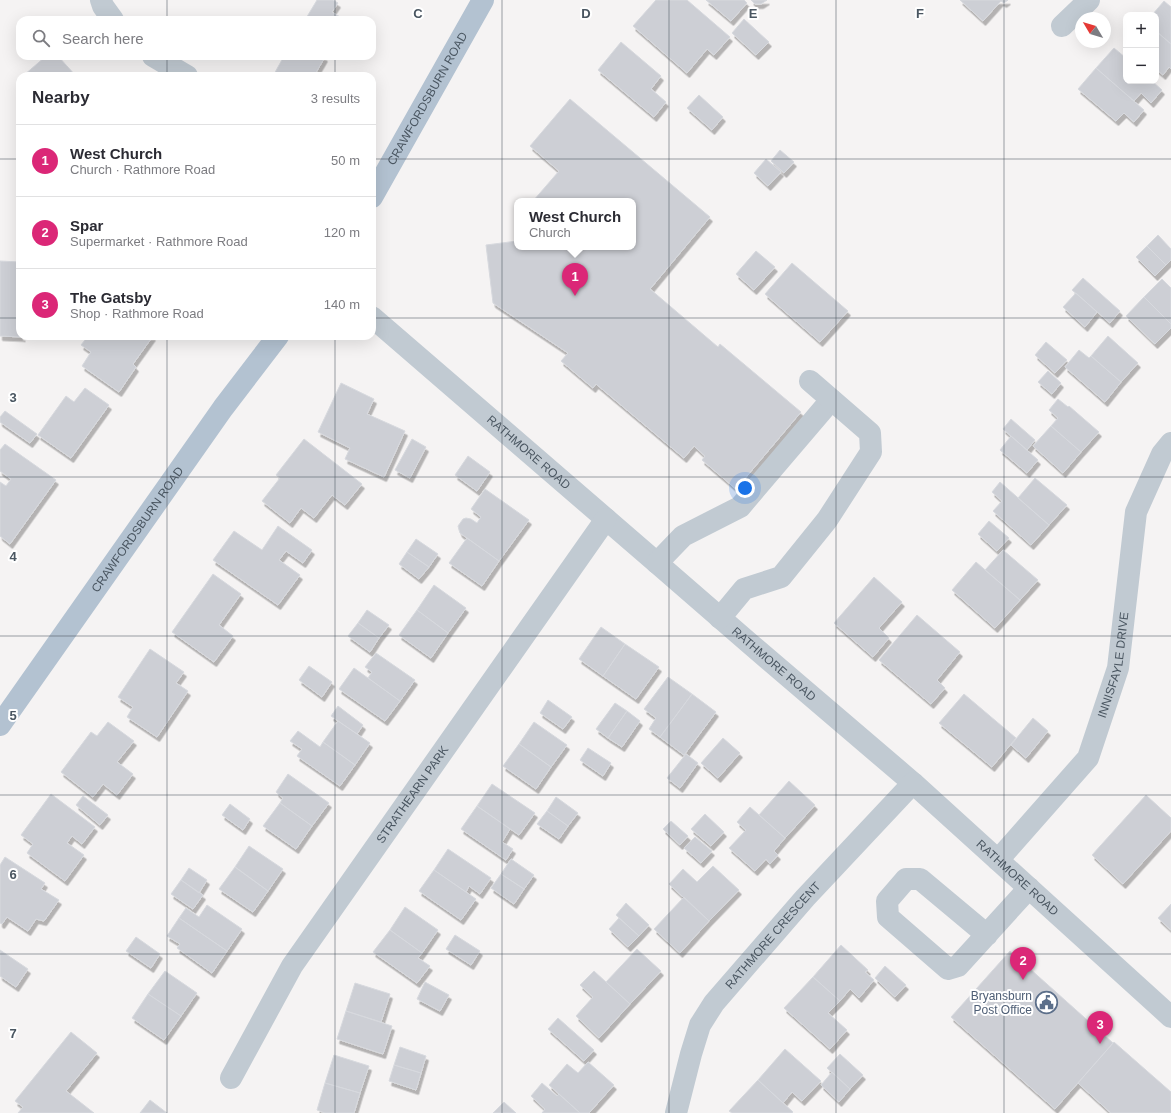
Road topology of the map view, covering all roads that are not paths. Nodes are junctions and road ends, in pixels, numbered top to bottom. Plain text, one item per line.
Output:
1 (101, 0) edge
2 (483, 0) edge
3 (1089, 0) edge
4 (110, 16) edge
5 (1062, 26) dead end
6 (160, 60) edge
7 (180, 72) edge
8 (376, 190) edge
9 (376, 320) edge
10 (275, 340) edge
11 (810, 381) dead end
12 (831, 400) junction
13 (1171, 443) edge
14 (606, 519) junction
15 (658, 563) junction
16 (720, 618) junction
17 (0, 725) edge
18 (913, 783) junction
19 (998, 860) junction
20 (1029, 888) junction
21 (987, 935) junction
22 (1171, 1017) edge
23 (232, 1078) dead end
24 (676, 1113) edge

1 - 4 street
2 - 8 main road, CRAWFORDSBURN ROAD
3 - 5 street
6 - 7 street
9 - 14 street, RATHMORE ROAD
10 - 17 main road, CRAWFORDSBURN ROAD
11 - 12 street
12 - 15 street
12 - 16 street
13 - 19 street, INNISFAYLE DRIVE
14 - 15 street, RATHMORE ROAD
14 - 23 street, STRATHEARN PARK
15 - 16 street, RATHMORE ROAD
16 - 18 street, RATHMORE ROAD
18 - 19 street, RATHMORE ROAD
18 - 24 street, RATHMORE CRESCENT
19 - 20 street, RATHMORE ROAD
20 - 21 street
20 - 22 street, RATHMORE ROAD
21 - 21 street

